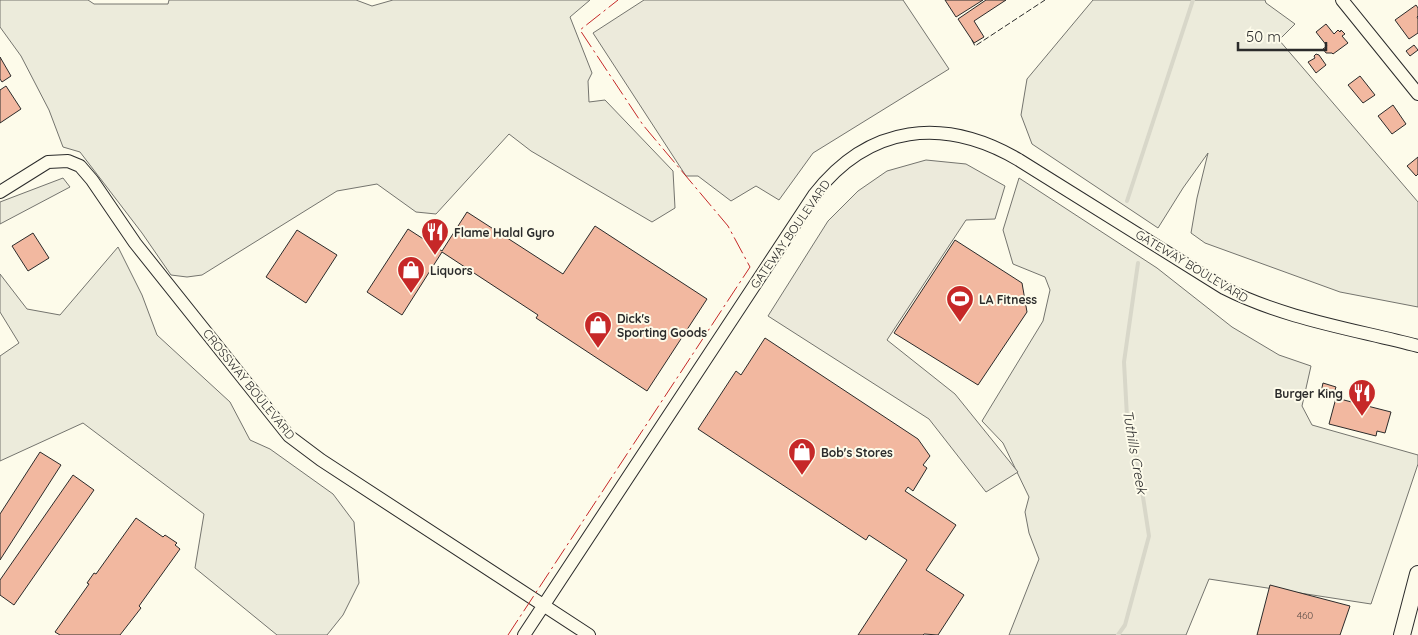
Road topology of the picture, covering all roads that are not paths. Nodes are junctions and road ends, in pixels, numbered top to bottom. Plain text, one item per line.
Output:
1 (1342, 0) edge
2 (1418, 94) edge
3 (0, 192) edge
4 (1418, 346) edge
5 (1418, 574) edge
6 (544, 605) junction
7 (524, 635) edge
8 (589, 635) edge
9 (1402, 635) edge

1 - 2 street
3 - 6 street, CROSSWAY BOULEVARD
4 - 6 street, GATEWAY BOULEVARD
5 - 9 main road
6 - 7 street, GATEWAY BOULEVARD
6 - 8 street, CROSSWAY BOULEVARD

